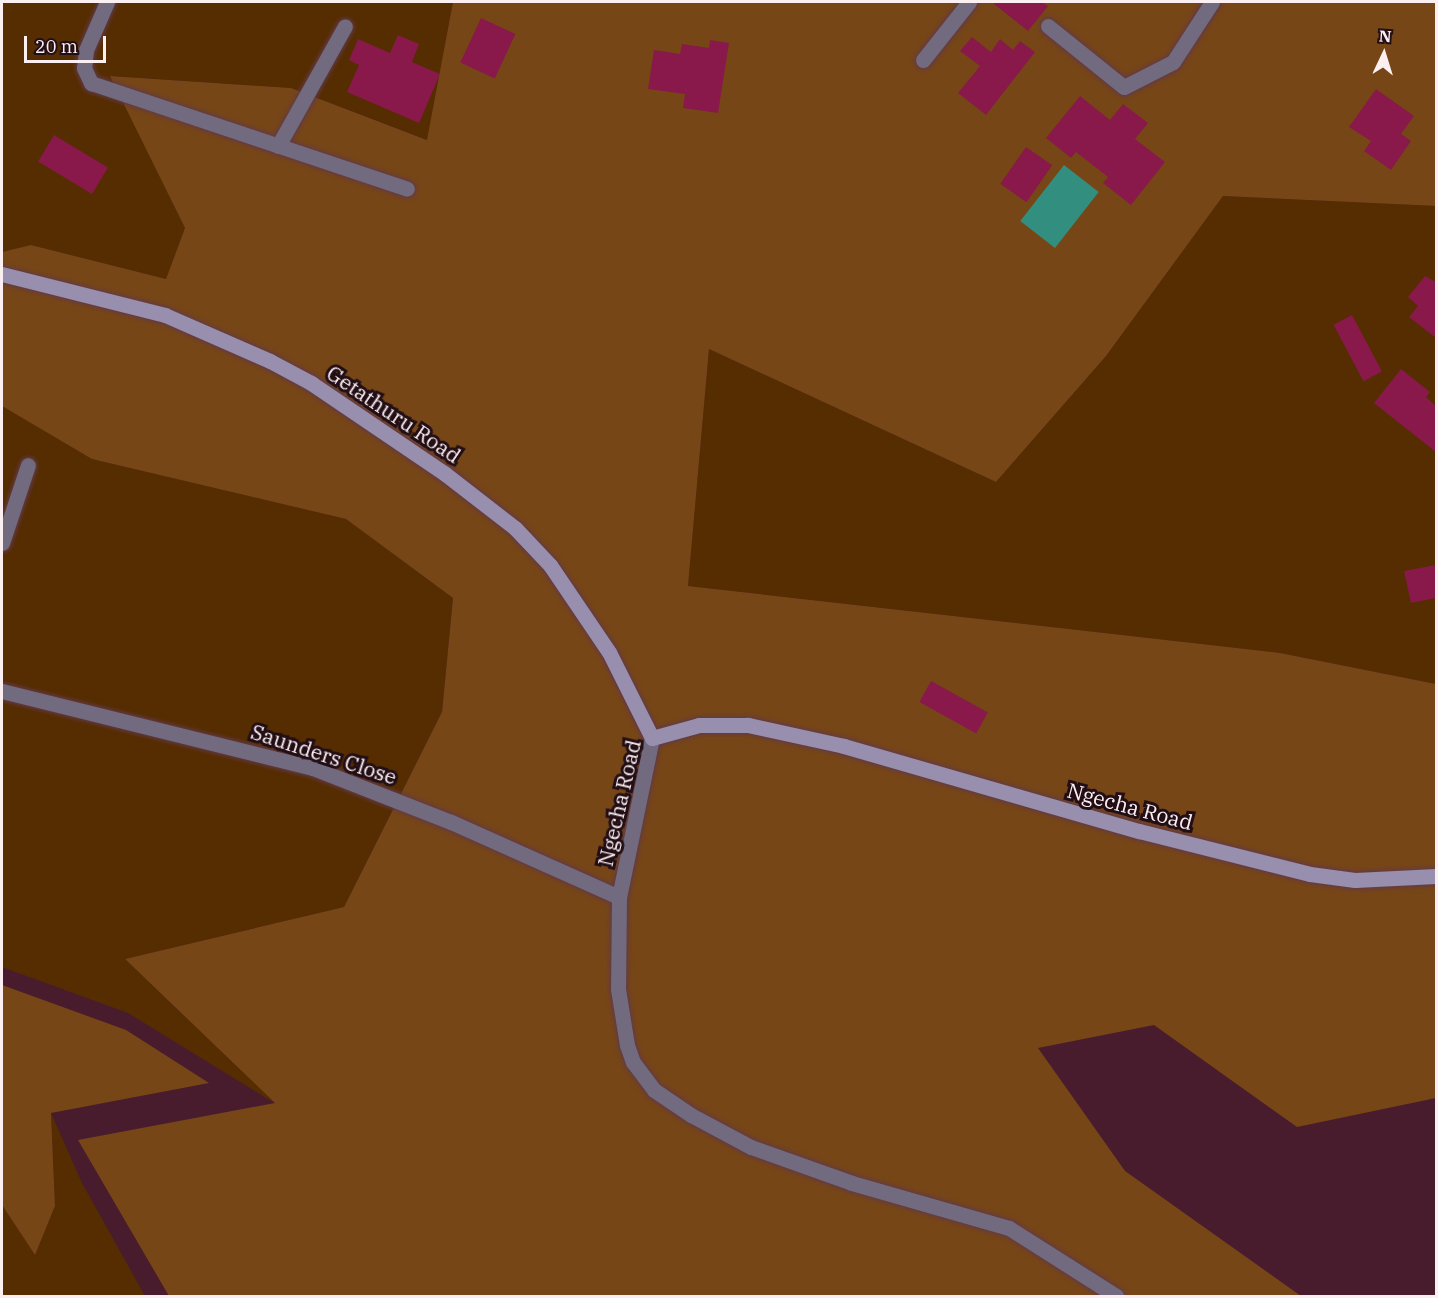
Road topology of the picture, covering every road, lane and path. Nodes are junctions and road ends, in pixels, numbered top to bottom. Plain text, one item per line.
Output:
1 (107, 2) edge
2 (969, 2) edge
3 (1212, 2) edge
4 (345, 26) dead end
5 (1048, 26) dead end
6 (923, 60) dead end
7 (278, 146) junction
8 (407, 189) dead end
9 (2, 274) edge
10 (28, 465) dead end
11 (2, 543) edge
12 (2, 691) edge
13 (652, 738) junction
14 (1437, 876) edge
15 (619, 897) junction
16 (1116, 1296) edge

1 - 7 street
2 - 6 street
3 - 5 street
4 - 7 street
7 - 8 street
9 - 13 main road, Getathuru Road
10 - 11 street
12 - 15 street, Saunders Close
13 - 14 main road, Ngecha Road
13 - 15 street, Ngecha Road
15 - 16 street, Ngecha Road

